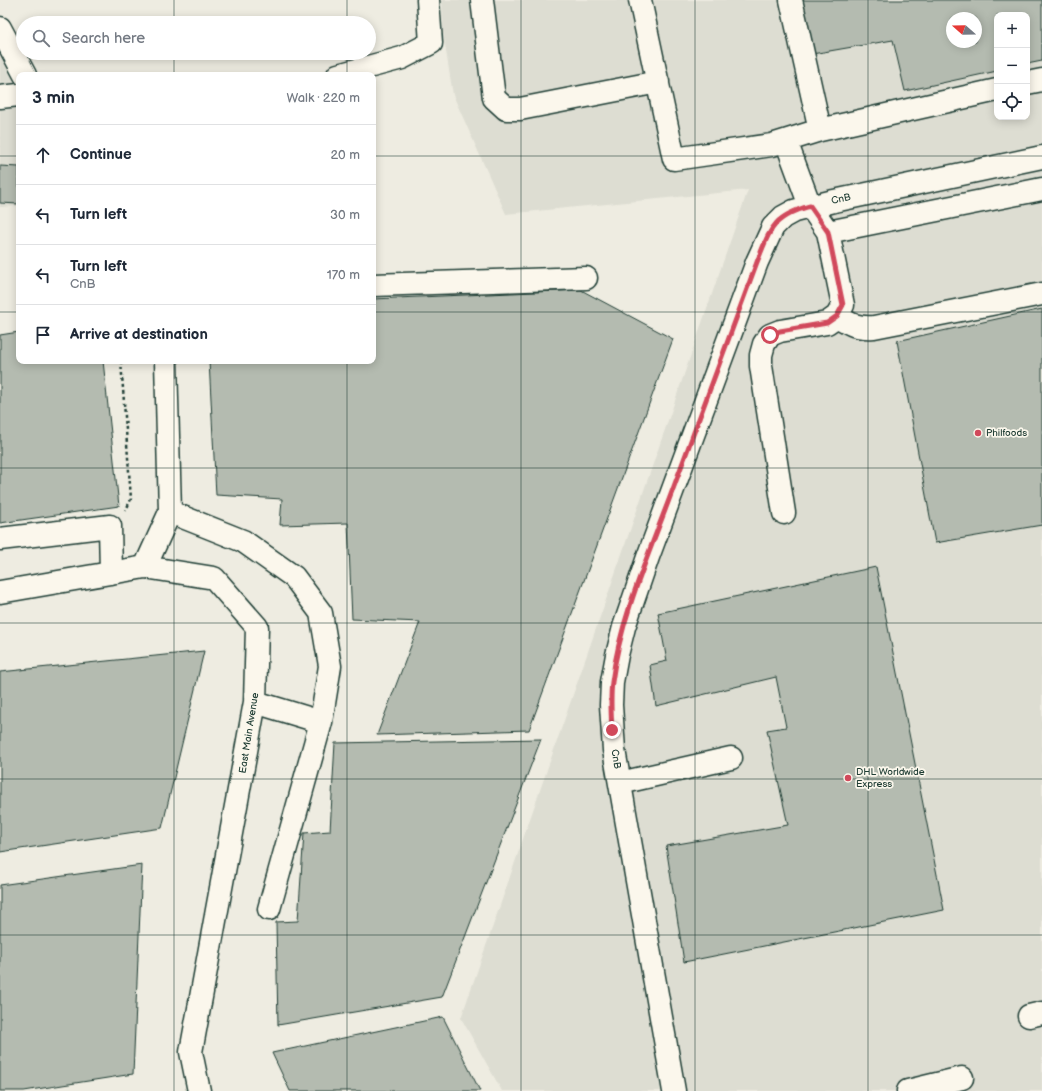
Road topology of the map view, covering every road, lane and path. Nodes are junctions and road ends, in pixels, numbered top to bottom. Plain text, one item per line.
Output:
1 (428, 0) edge
2 (482, 0) edge
3 (640, 0) edge
4 (791, 0) edge
5 (0, 28) edge
6 (16, 58) edge
7 (17, 60) edge
8 (23, 72) edge
9 (349, 72) edge
10 (1042, 80) edge
11 (658, 82) junction
12 (1030, 82) edge
13 (994, 91) edge
14 (16, 95) edge
15 (0, 97) edge
16 (820, 130) junction
17 (786, 141) junction
18 (1042, 157) edge
19 (1042, 189) edge
20 (810, 206) junction
21 (828, 232) junction
22 (586, 278) dead end
23 (376, 286) edge
24 (1042, 294) edge
25 (837, 316) junction
26 (121, 364) edge
27 (166, 364) edge
28 (170, 512) junction
29 (784, 513) dead end
30 (110, 526) junction
31 (0, 539) edge
32 (145, 567) junction
33 (111, 573) junction
34 (0, 592) edge
35 (255, 702) junction
36 (322, 722) junction
37 (732, 758) dead end
38 (620, 783) junction
39 (270, 908) dead end
40 (962, 1078) dead end
41 (199, 1091) edge
42 (674, 1091) edge
43 (908, 1091) edge

1 - 9 street
2 - 11 street
3 - 11 street
4 - 16 street
5 - 6 street
7 - 8 street
10 - 12 street
11 - 17 street
13 - 16 street
14 - 15 street
16 - 17 street
17 - 20 street
18 - 20 street, CnB
19 - 21 street
20 - 21 street
20 - 38 street, CnB
21 - 25 street
22 - 23 street
24 - 25 street
25 - 29 street
26 - 30 path
27 - 28 street
28 - 32 street
28 - 36 street
30 - 31 street
30 - 33 street
32 - 33 street, East Main Avenue
32 - 35 street, East Main Avenue
33 - 34 street, East Main Avenue
35 - 36 street
35 - 41 street, East Main Avenue
36 - 39 street
37 - 38 street
38 - 42 street, CnB
40 - 43 street

